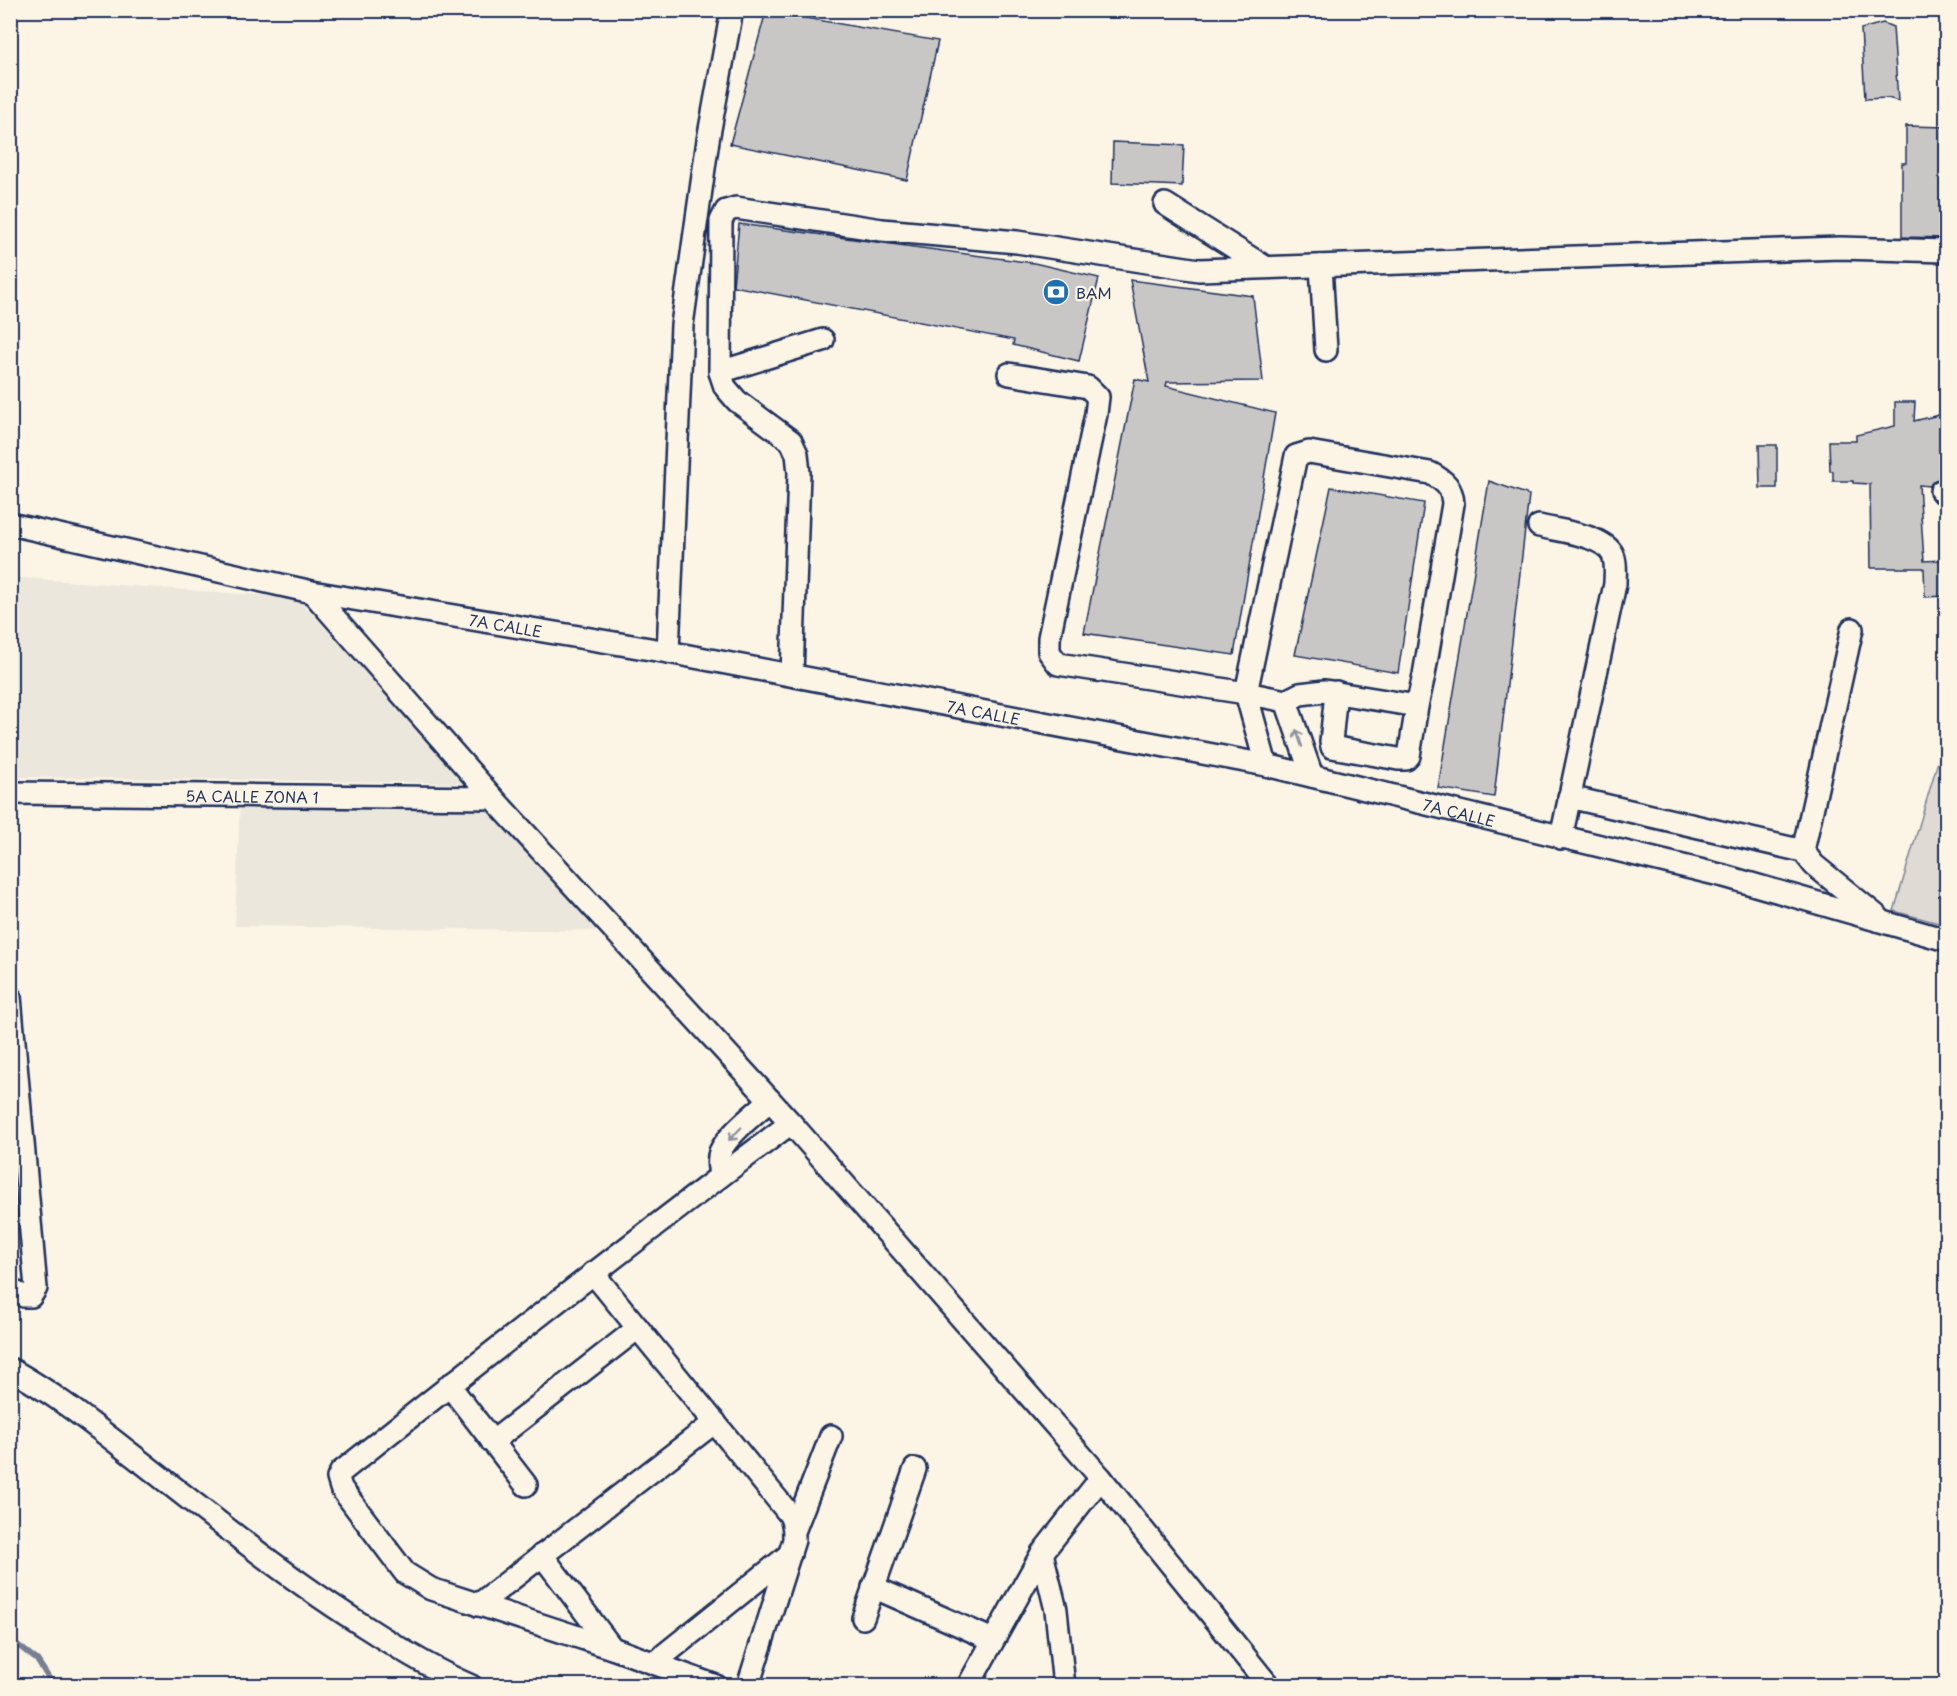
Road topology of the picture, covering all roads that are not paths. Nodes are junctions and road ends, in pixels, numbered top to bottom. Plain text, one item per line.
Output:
1 (732, 10) edge
2 (1165, 204) dead end
3 (1947, 251) edge
4 (1321, 266) junction
5 (1265, 267) junction
6 (824, 340) dead end
7 (1326, 350) dead end
8 (720, 372) junction
9 (1009, 374) dead end
10 (10, 524) edge
11 (1539, 526) dead end
12 (312, 592) junction
13 (1852, 628) dead end
14 (668, 652) junction
15 (792, 675) junction
16 (1336, 692) junction
17 (1246, 693) junction
18 (1286, 701) junction
19 (1417, 706) junction
20 (1266, 765) junction
21 (1312, 776) junction
22 (10, 793) edge
23 (1569, 796) junction
24 (492, 798) junction
25 (1561, 838) junction
26 (1803, 851) junction
27 (1885, 923) junction
28 (1947, 940) edge
29 (11, 1001) edge
30 (770, 1100) junction
31 (791, 1123) junction
32 (16, 1124) edge
33 (720, 1176) junction
34 (593, 1273) junction
35 (10, 1290) edge
36 (638, 1328) junction
37 (10, 1369) edge
38 (449, 1385) junction
39 (715, 1422) junction
40 (831, 1436) dead end
41 (492, 1442) junction
42 (915, 1469) dead end
43 (1101, 1478) junction
44 (526, 1485) dead end
45 (795, 1529) junction
46 (1042, 1553) junction
47 (790, 1554) junction
48 (542, 1555) junction
49 (873, 1587) junction
50 (478, 1605) junction
51 (863, 1618) dead end
52 (993, 1640) junction
53 (612, 1648) junction
54 (654, 1663) junction
55 (471, 1686) edge
56 (716, 1686) edge
57 (748, 1686) edge
58 (968, 1686) edge
59 (1064, 1686) edge
60 (1269, 1686) edge

1 - 14 street
2 - 5 street
3 - 4 street
4 - 5 street
4 - 7 street
5 - 8 street
6 - 8 street
8 - 15 street
9 - 17 street
10 - 12 street, 7A CALLE
11 - 23 street
12 - 14 street, 7A CALLE
12 - 24 street
13 - 26 street
14 - 15 street, 7A CALLE
15 - 20 street, 7A CALLE
16 - 18 street
16 - 19 street
16 - 19 street
17 - 18 street
17 - 19 street
17 - 20 street
21 -> 18 street
20 - 21 street, 7A CALLE
21 - 25 street, 7A CALLE
22 - 24 street, 5A CALLE ZONA 1
23 - 25 street
23 - 26 street
24 - 30 street
25 - 27 street, 7A CALLE
26 - 27 street
27 - 28 street, 7A CALLE
29 - 32 street
30 - 31 street
30 -> 33 street
31 - 33 street
31 - 43 street
32 - 35 street
33 - 34 street
34 - 36 street
34 - 38 street
36 - 39 street
36 - 41 street
37 - 55 street
38 - 41 street
38 - 50 street
39 - 45 street
39 - 48 street
40 - 45 street
41 - 44 street
42 - 49 street
43 - 46 street
43 - 60 street
45 - 47 street
46 - 52 street
46 - 59 street
47 - 54 street
47 - 57 street
48 - 50 street
48 - 53 street
49 - 51 street
49 - 52 street
50 - 53 street
52 - 58 street
53 - 54 street
54 - 56 street

